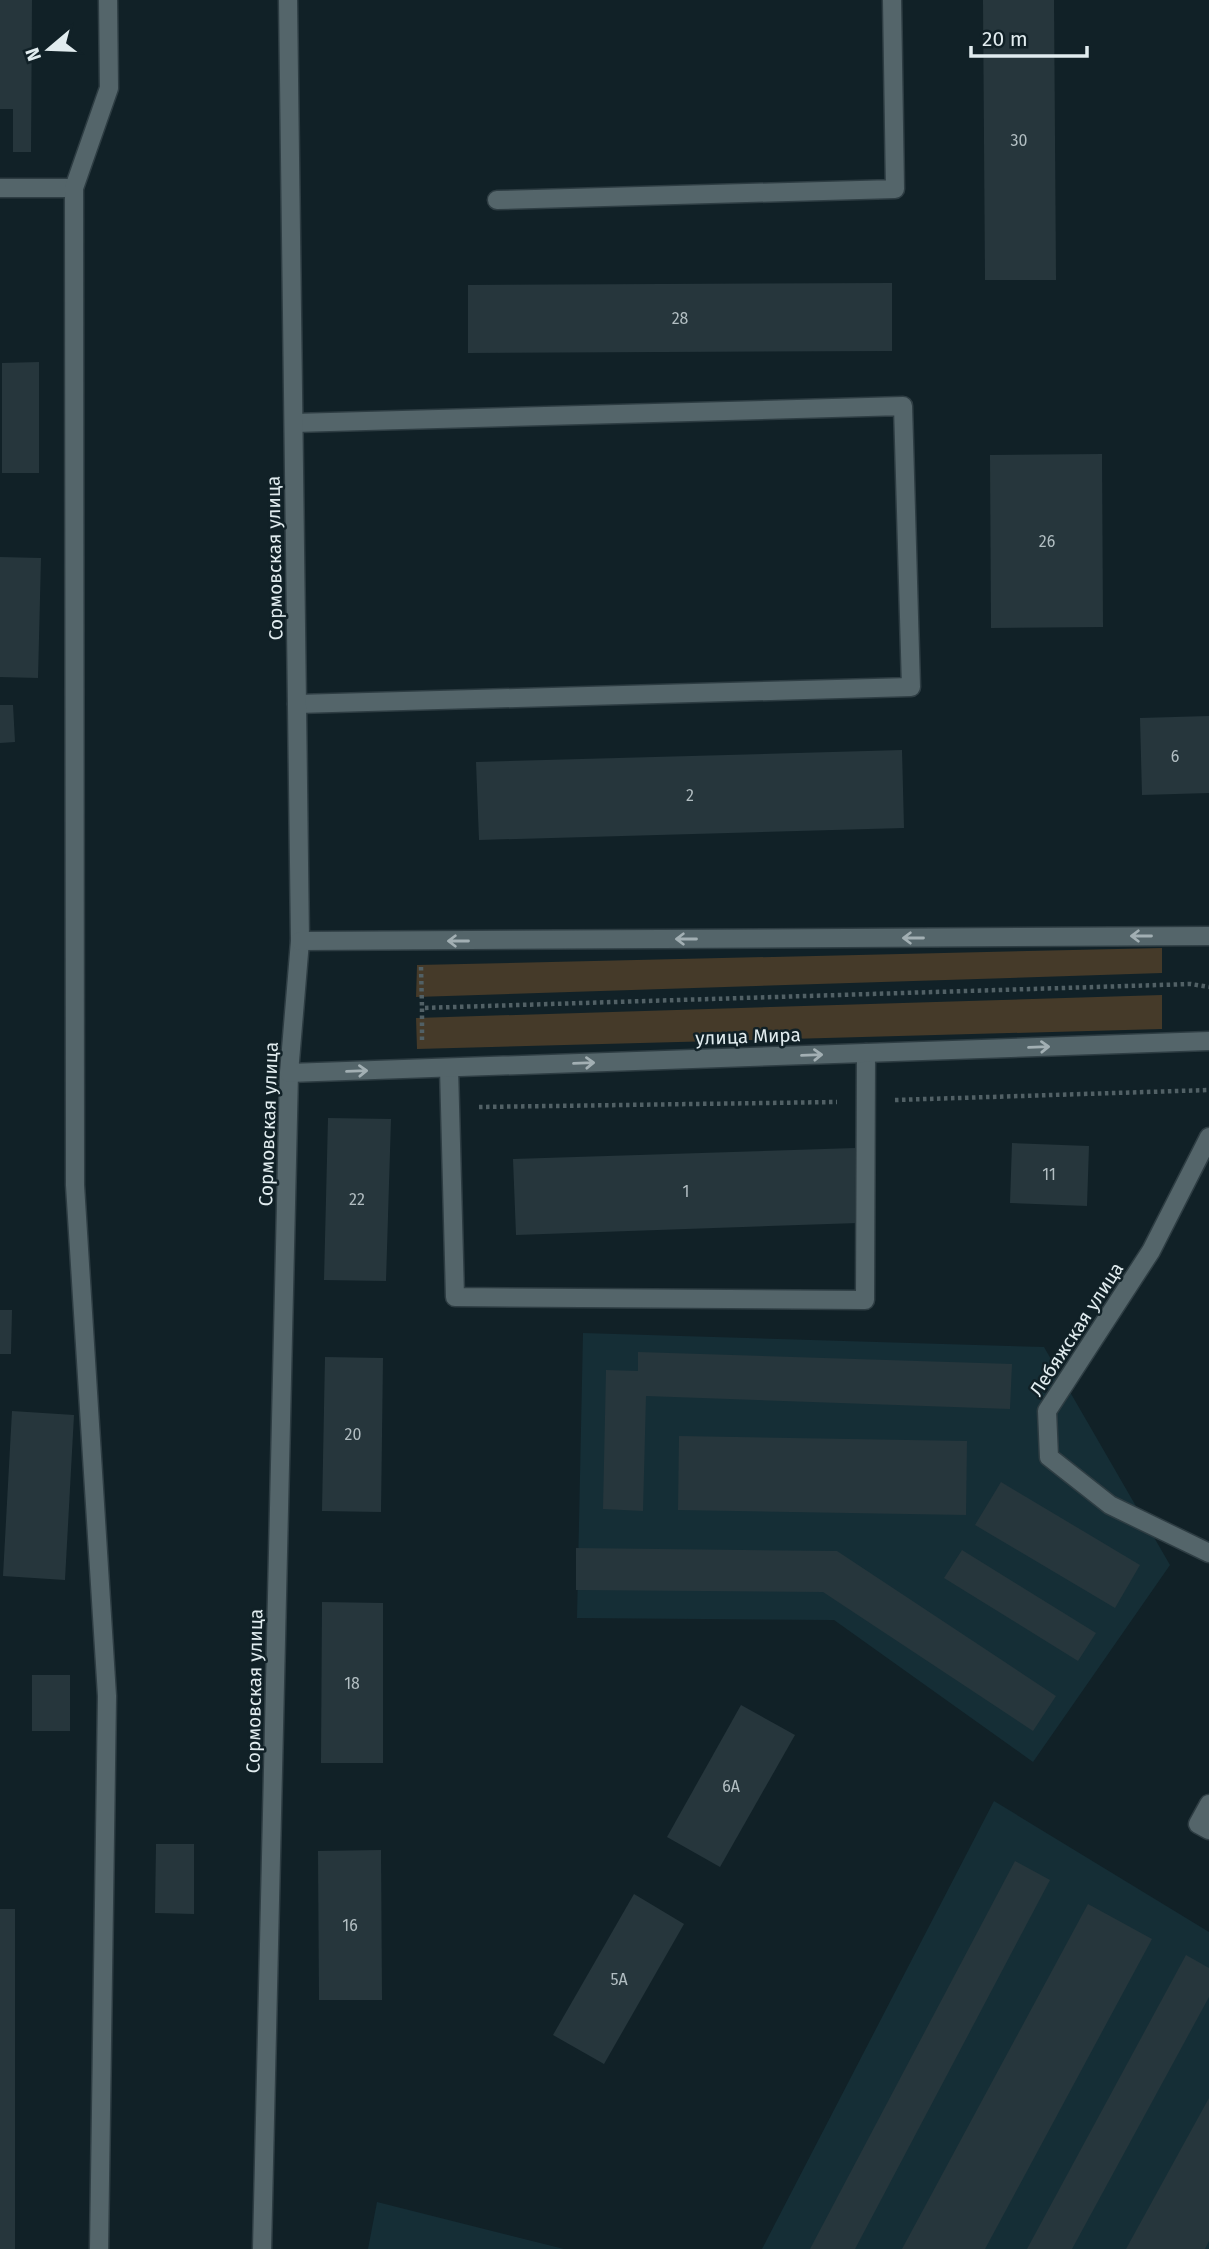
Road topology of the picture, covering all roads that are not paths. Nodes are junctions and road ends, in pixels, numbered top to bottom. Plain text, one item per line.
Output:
1 (108, 0) edge
2 (288, 0) edge
3 (892, 0) edge
4 (0, 188) edge
5 (74, 188) junction
6 (497, 200) dead end
7 (294, 423) junction
8 (297, 704) junction
9 (1209, 936) edge
10 (300, 942) junction
11 (1209, 1041) edge
12 (866, 1053) junction
13 (449, 1068) junction
14 (289, 1073) junction
15 (1209, 1137) edge
16 (1209, 1553) edge
17 (1209, 1804) edge
18 (1209, 1830) edge
19 (99, 2249) edge
20 (262, 2249) edge

1 - 5 street
2 - 7 street, Сормовская улица
3 - 6 street
4 - 5 street
5 - 19 street
7 - 8 street, Сормовская улица
7 - 8 street
8 - 10 street, Сормовская улица
9 -> 10 street
10 - 14 street, Сормовская улица
12 -> 11 street, улица Мира
13 -> 12 street, улица Мира
12 - 13 street
14 -> 13 street, улица Мира
14 - 20 street, Сормовская улица
15 - 16 street, Лебяжская улица
17 - 18 street

